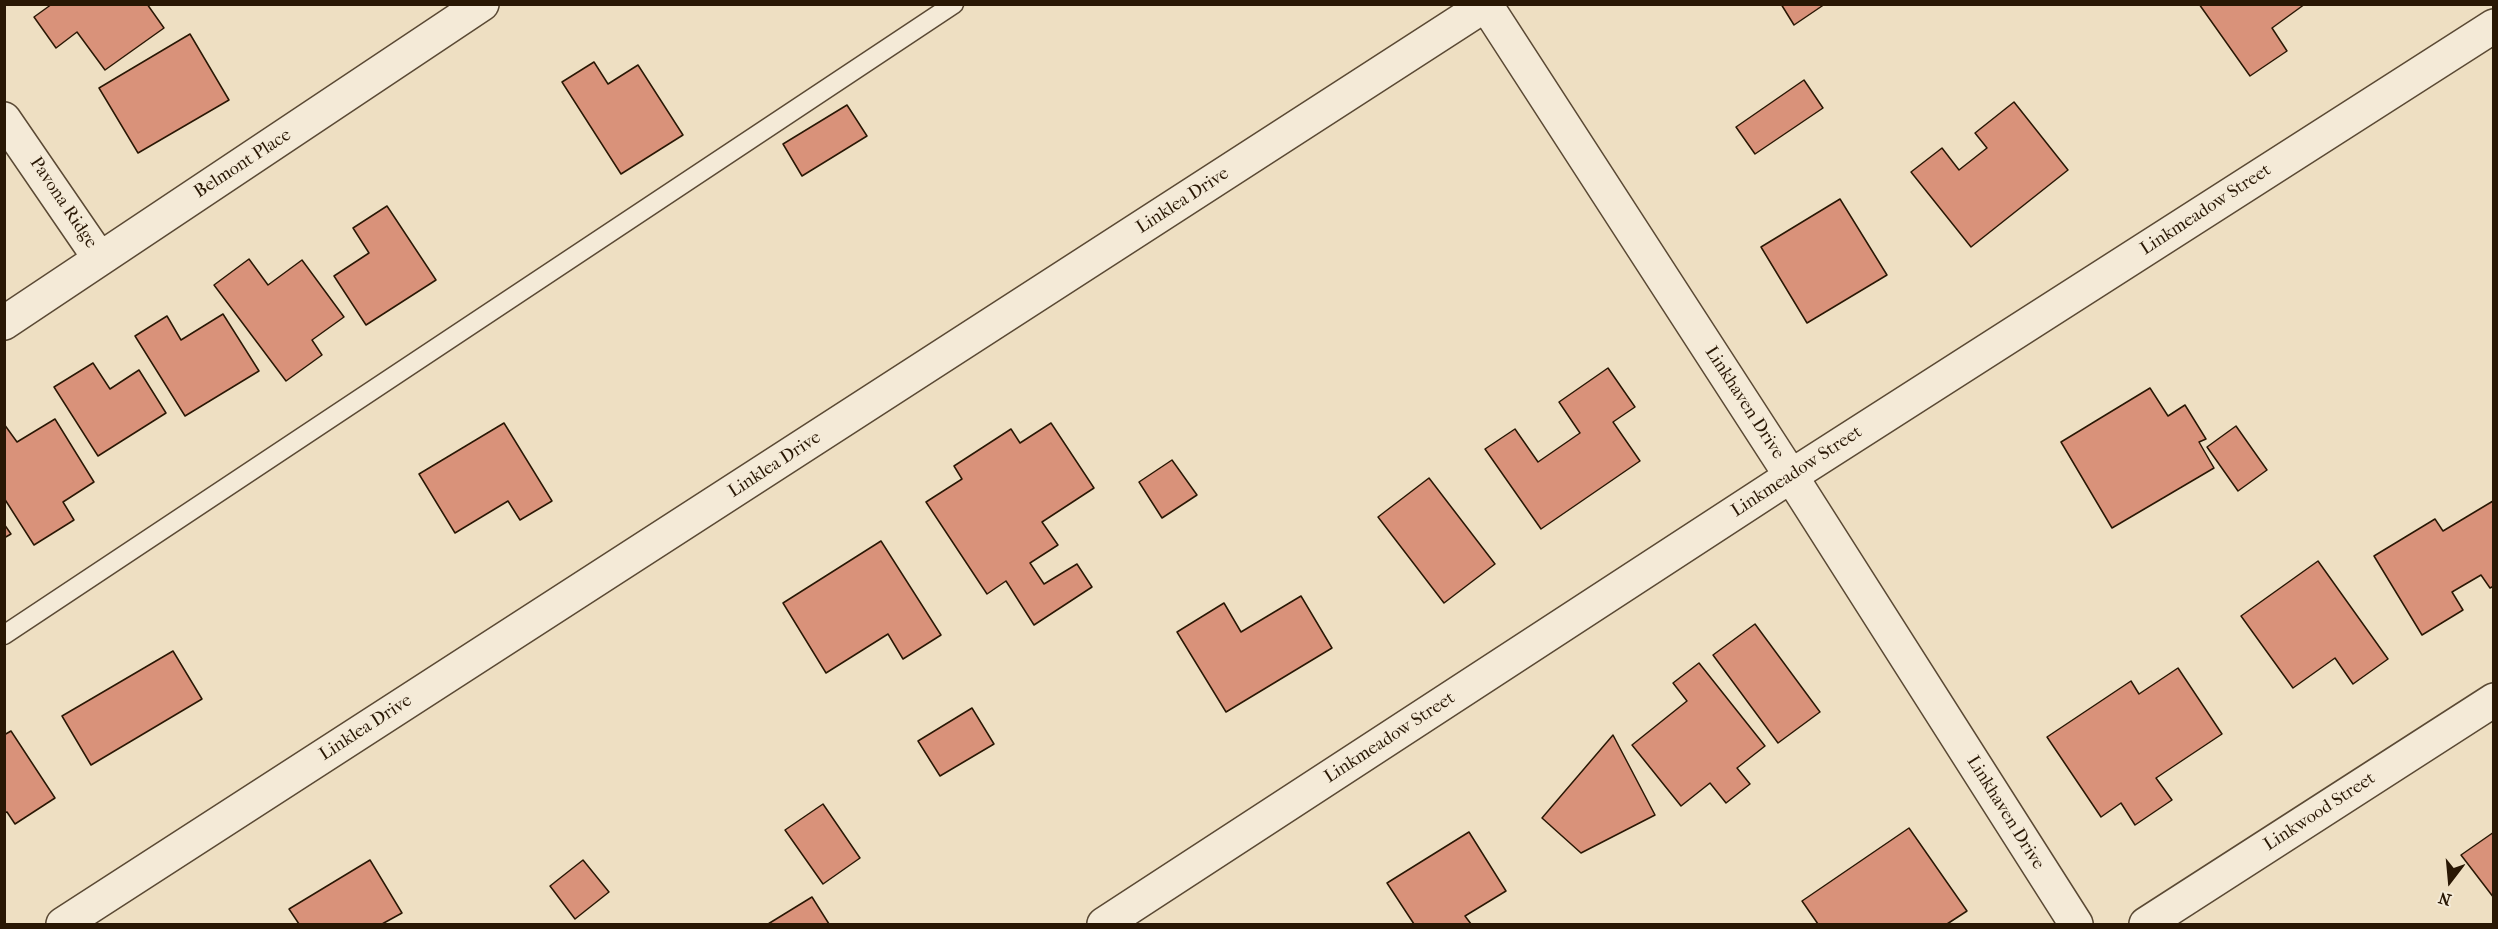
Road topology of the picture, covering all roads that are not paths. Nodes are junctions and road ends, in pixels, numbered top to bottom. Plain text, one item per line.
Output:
1 (482, 4) edge
2 (954, 4) edge
3 (1486, 5) edge
4 (2493, 26) edge
5 (4, 118) edge
6 (100, 259) junction
7 (4, 323) edge
8 (1791, 476) junction
9 (4, 635) edge
10 (2493, 700) edge
11 (63, 924) edge
12 (1104, 924) edge
13 (2076, 924) edge
14 (2146, 924) edge

1 - 6 street, Belmont Place
2 - 9 lane
3 - 8 street, Linkhaven Drive
3 - 11 street, Linklea Drive
4 - 8 street, Linkmeadow Street
5 - 6 street, Pavona Ridge
6 - 7 street, Belmont Place
8 - 12 street, Linkmeadow Street
8 - 13 street, Linkhaven Drive
10 - 14 street, Linkwood Street

